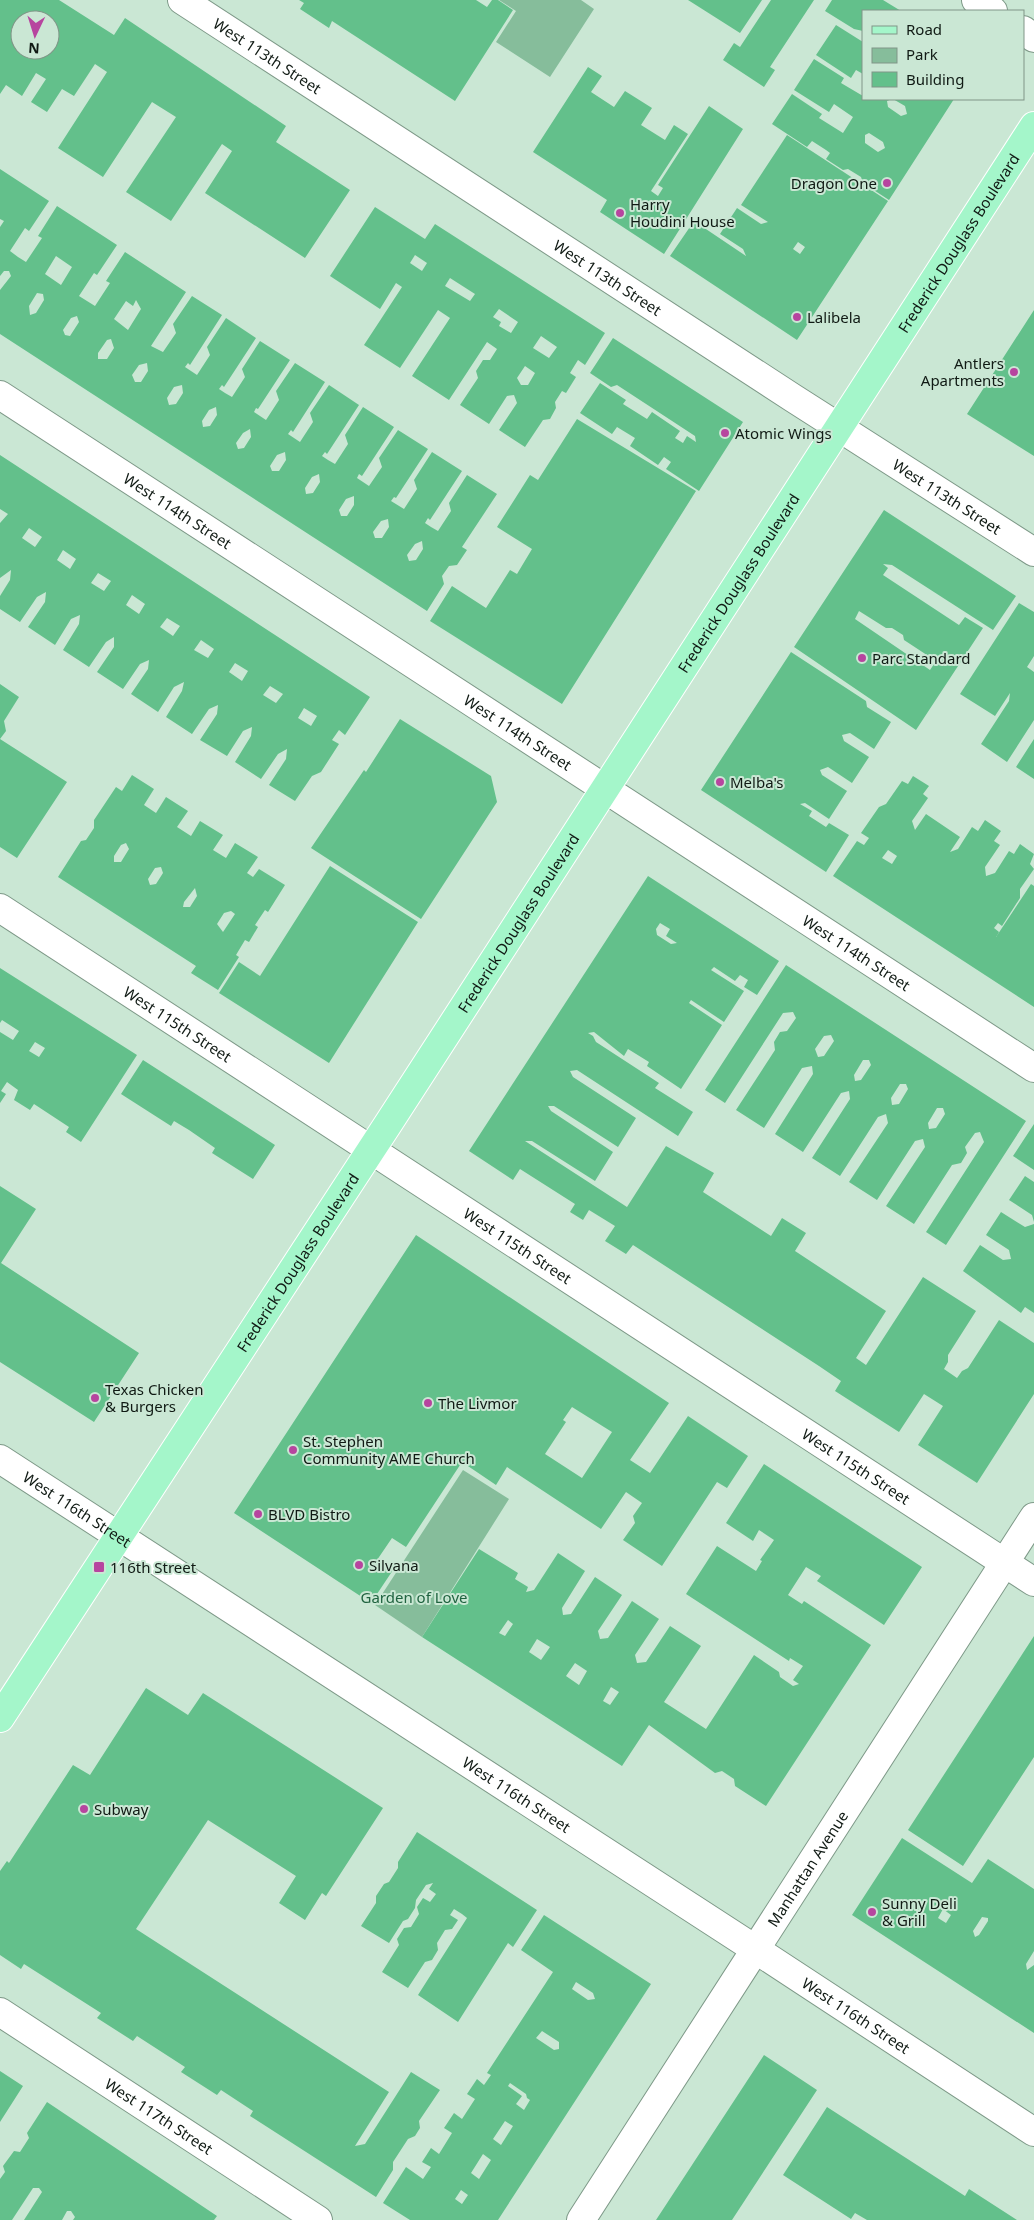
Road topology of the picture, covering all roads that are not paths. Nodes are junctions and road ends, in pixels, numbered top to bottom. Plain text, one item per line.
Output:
1 (182, 0) edge
2 (976, 0) edge
3 (991, 10) edge
4 (1034, 126) edge
5 (0, 395) edge
6 (838, 428) junction
7 (1034, 552) edge
8 (605, 788) junction
9 (0, 908) edge
10 (1034, 1068) edge
11 (371, 1150) junction
12 (0, 1459) edge
13 (1034, 1517) edge
14 (119, 1536) junction
15 (1004, 1563) junction
16 (1034, 1582) edge
17 (0, 1718) edge
18 (756, 1949) junction
19 (0, 2012) edge
20 (1034, 2132) edge
21 (318, 2220) edge
22 (581, 2220) edge

1 - 6 street, West 113th Street
2 - 3 street
4 - 6 main road, Frederick Douglass Boulevard
5 - 8 street, West 114th Street
6 - 7 street, West 113th Street
6 - 8 main road, Frederick Douglass Boulevard
8 - 10 street, West 114th Street
8 - 11 main road, Frederick Douglass Boulevard
9 - 11 street, West 115th Street
11 - 14 main road, Frederick Douglass Boulevard
11 - 15 street, West 115th Street
12 - 14 street, West 116th Street
13 - 15 street, Manhattan Avenue
14 - 17 main road, Frederick Douglass Boulevard
14 - 18 street, West 116th Street
15 - 16 street, West 115th Street
15 - 18 street, Manhattan Avenue
18 - 20 street, West 116th Street
18 - 22 street, Manhattan Avenue
19 - 21 street, West 117th Street

